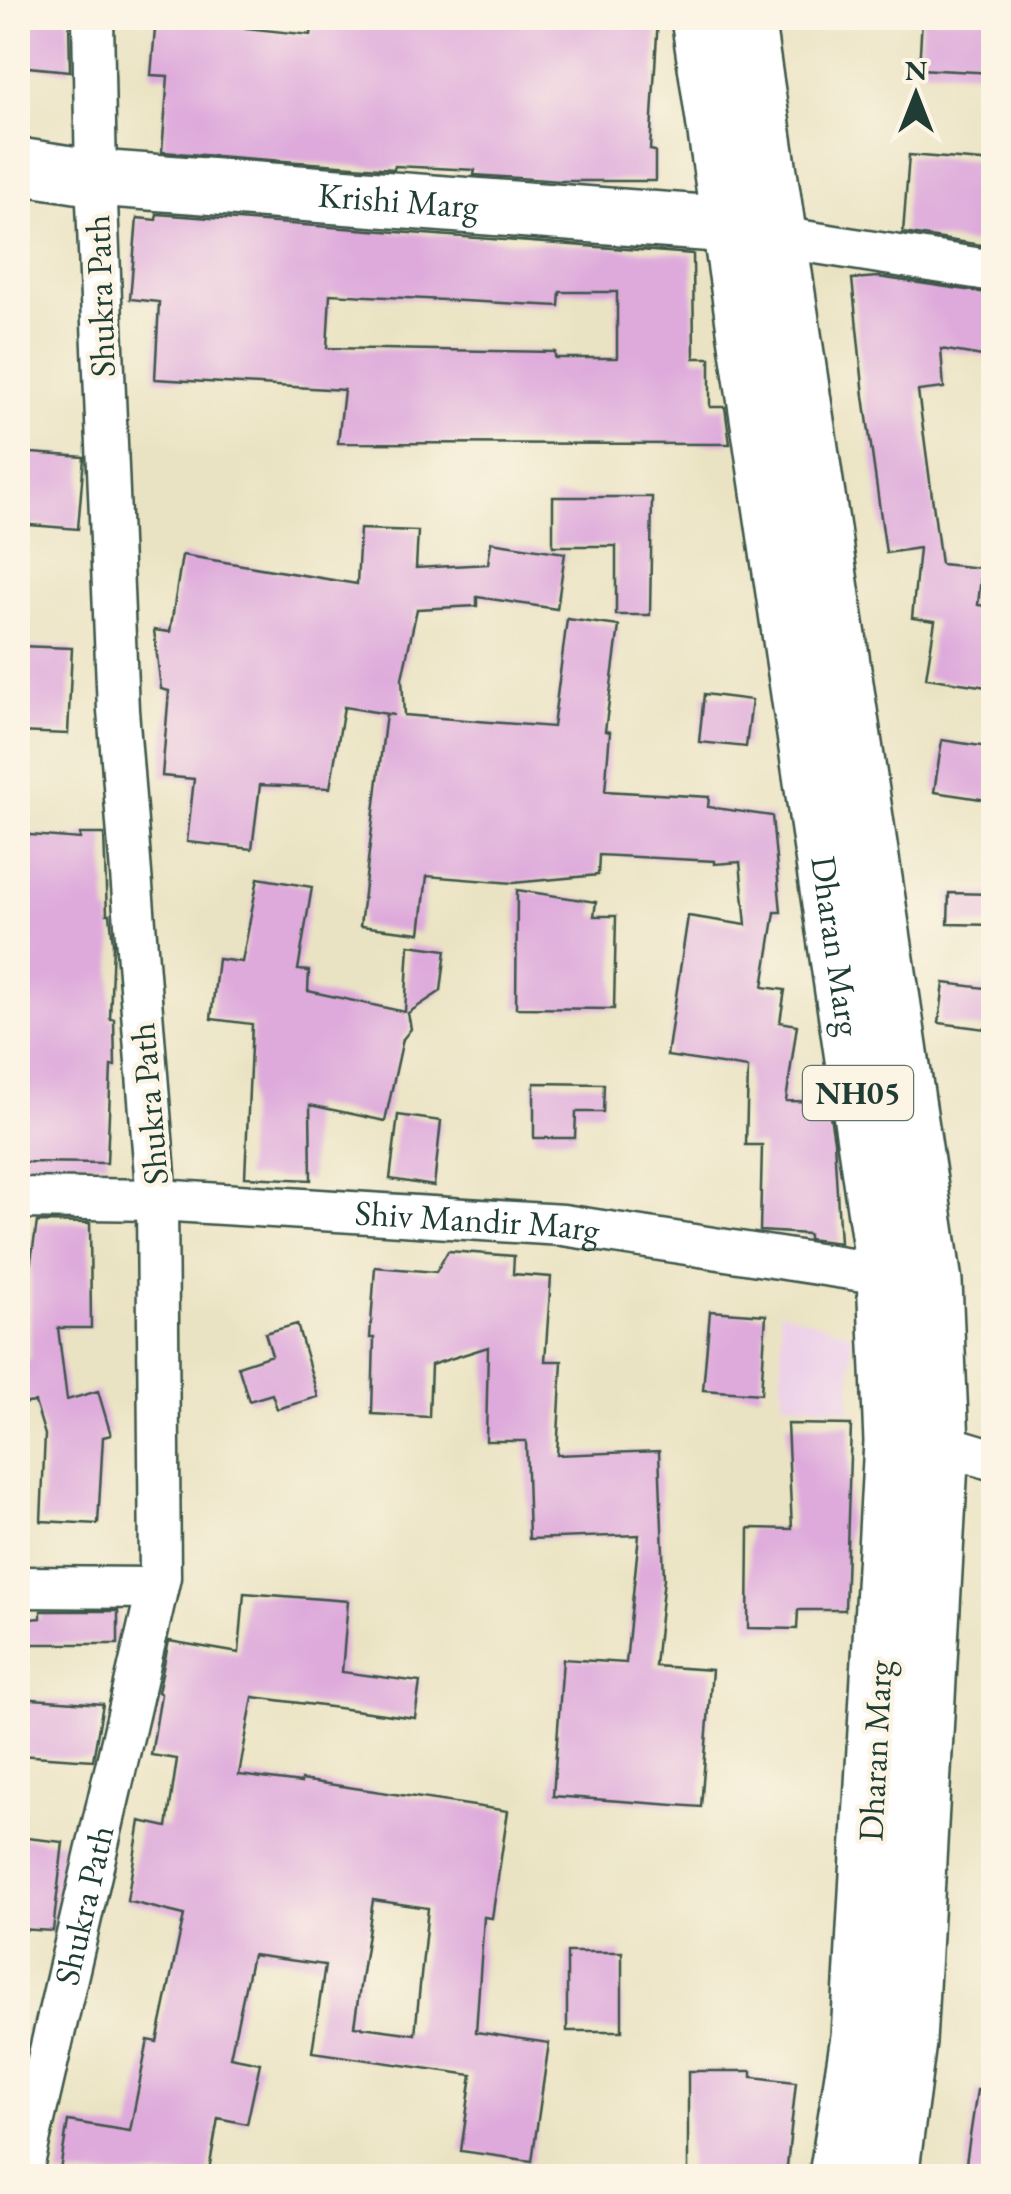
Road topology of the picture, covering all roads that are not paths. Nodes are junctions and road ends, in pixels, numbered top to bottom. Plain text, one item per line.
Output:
1 (93, 18) edge
2 (698, 18) edge
3 (746, 18) edge
4 (18, 166) edge
5 (96, 178) junction
6 (754, 231) junction
7 (994, 271) edge
8 (18, 1198) edge
9 (157, 1200) junction
10 (909, 1278) junction
11 (941, 1444) junction
12 (994, 1460) edge
13 (18, 1587) edge
14 (157, 1588) junction
15 (21, 2176) edge
16 (837, 2176) edge
17 (890, 2176) edge

1 - 5 street, Shukra Path
2 - 6 main road, Dharan Marg / NH05
3 - 6 main road, Dharan Marg / NH05
4 - 5 main road, Krishi Marg
5 - 6 main road, Krishi Marg
5 - 9 street, Shukra Path
6 - 7 street
6 - 10 main road, Dharan Marg / NH05
8 - 9 street, Shiv Mandir Marg
9 - 10 street, Shiv Mandir Marg
9 - 14 street, Shukra Path
10 - 11 main road, Dharan Marg / NH05
10 - 16 main road, Dharan Marg / NH05
11 - 12 street
11 - 17 main road, Dharan Marg / NH05
13 - 14 street
14 - 15 street, Shukra Path

